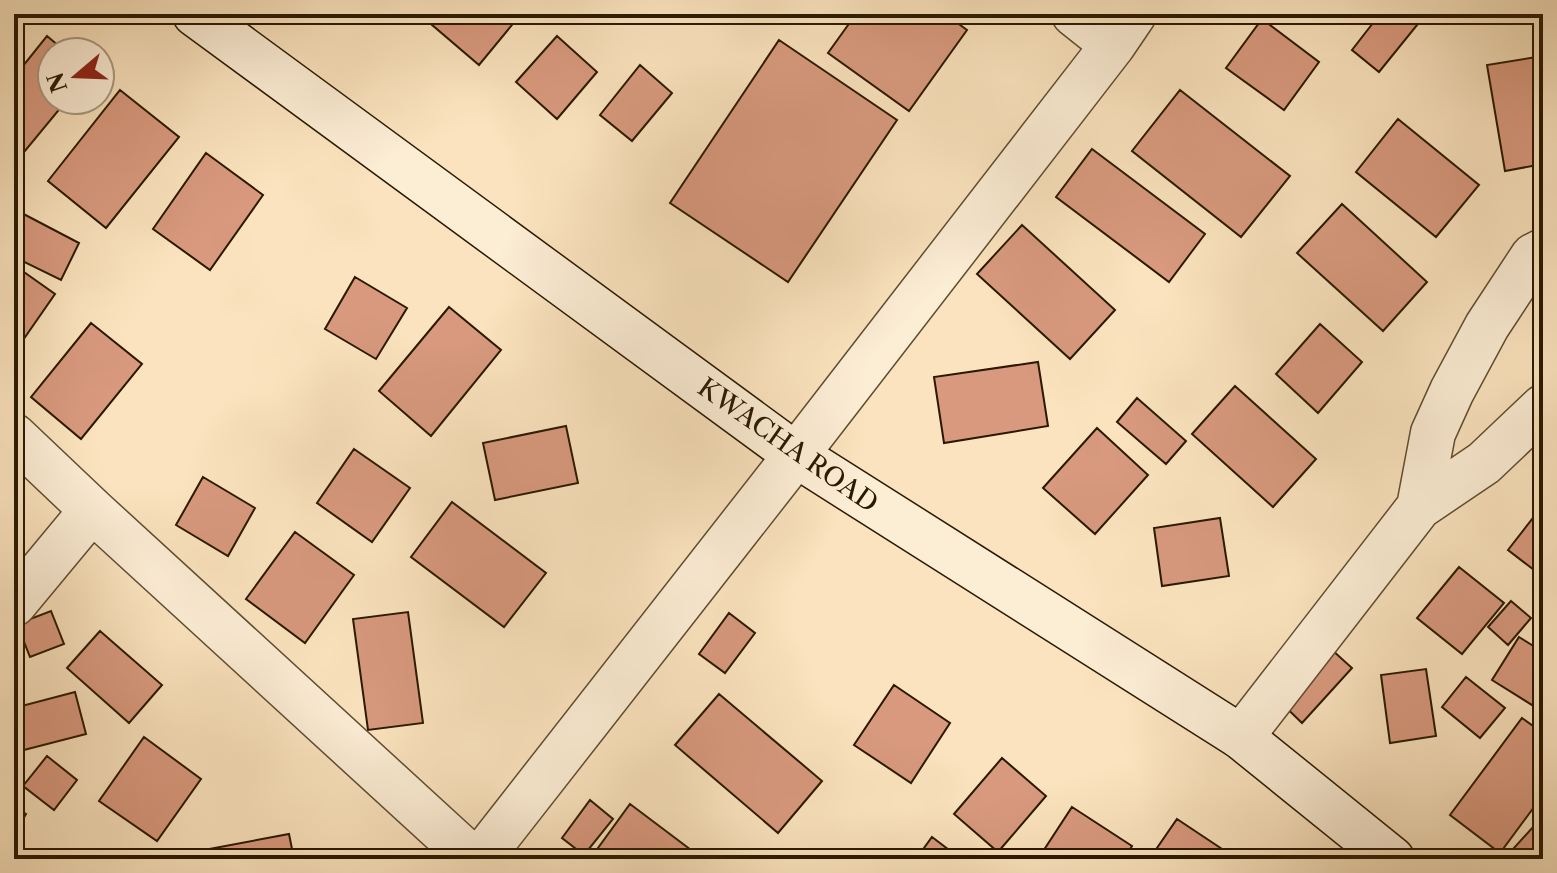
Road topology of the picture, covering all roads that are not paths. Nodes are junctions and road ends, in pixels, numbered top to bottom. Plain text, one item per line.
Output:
1 (195, 14) edge
2 (1074, 14) edge
3 (1123, 30) edge
4 (1543, 251) edge
5 (1543, 407) edge
6 (14, 436) edge
7 (796, 455) junction
8 (1419, 507) junction
9 (92, 510) junction
10 (14, 604) edge
11 (1241, 737) junction
12 (473, 859) edge
13 (480, 859) edge
14 (1392, 859) edge

1 - 7 street, KWACHA ROAD
2 - 3 street
3 - 7 street
4 - 8 street
5 - 8 street
6 - 9 street
7 - 11 street, KWACHA ROAD
7 - 13 street
8 - 11 street
9 - 10 street
9 - 12 street
11 - 14 street, KWACHA ROAD

